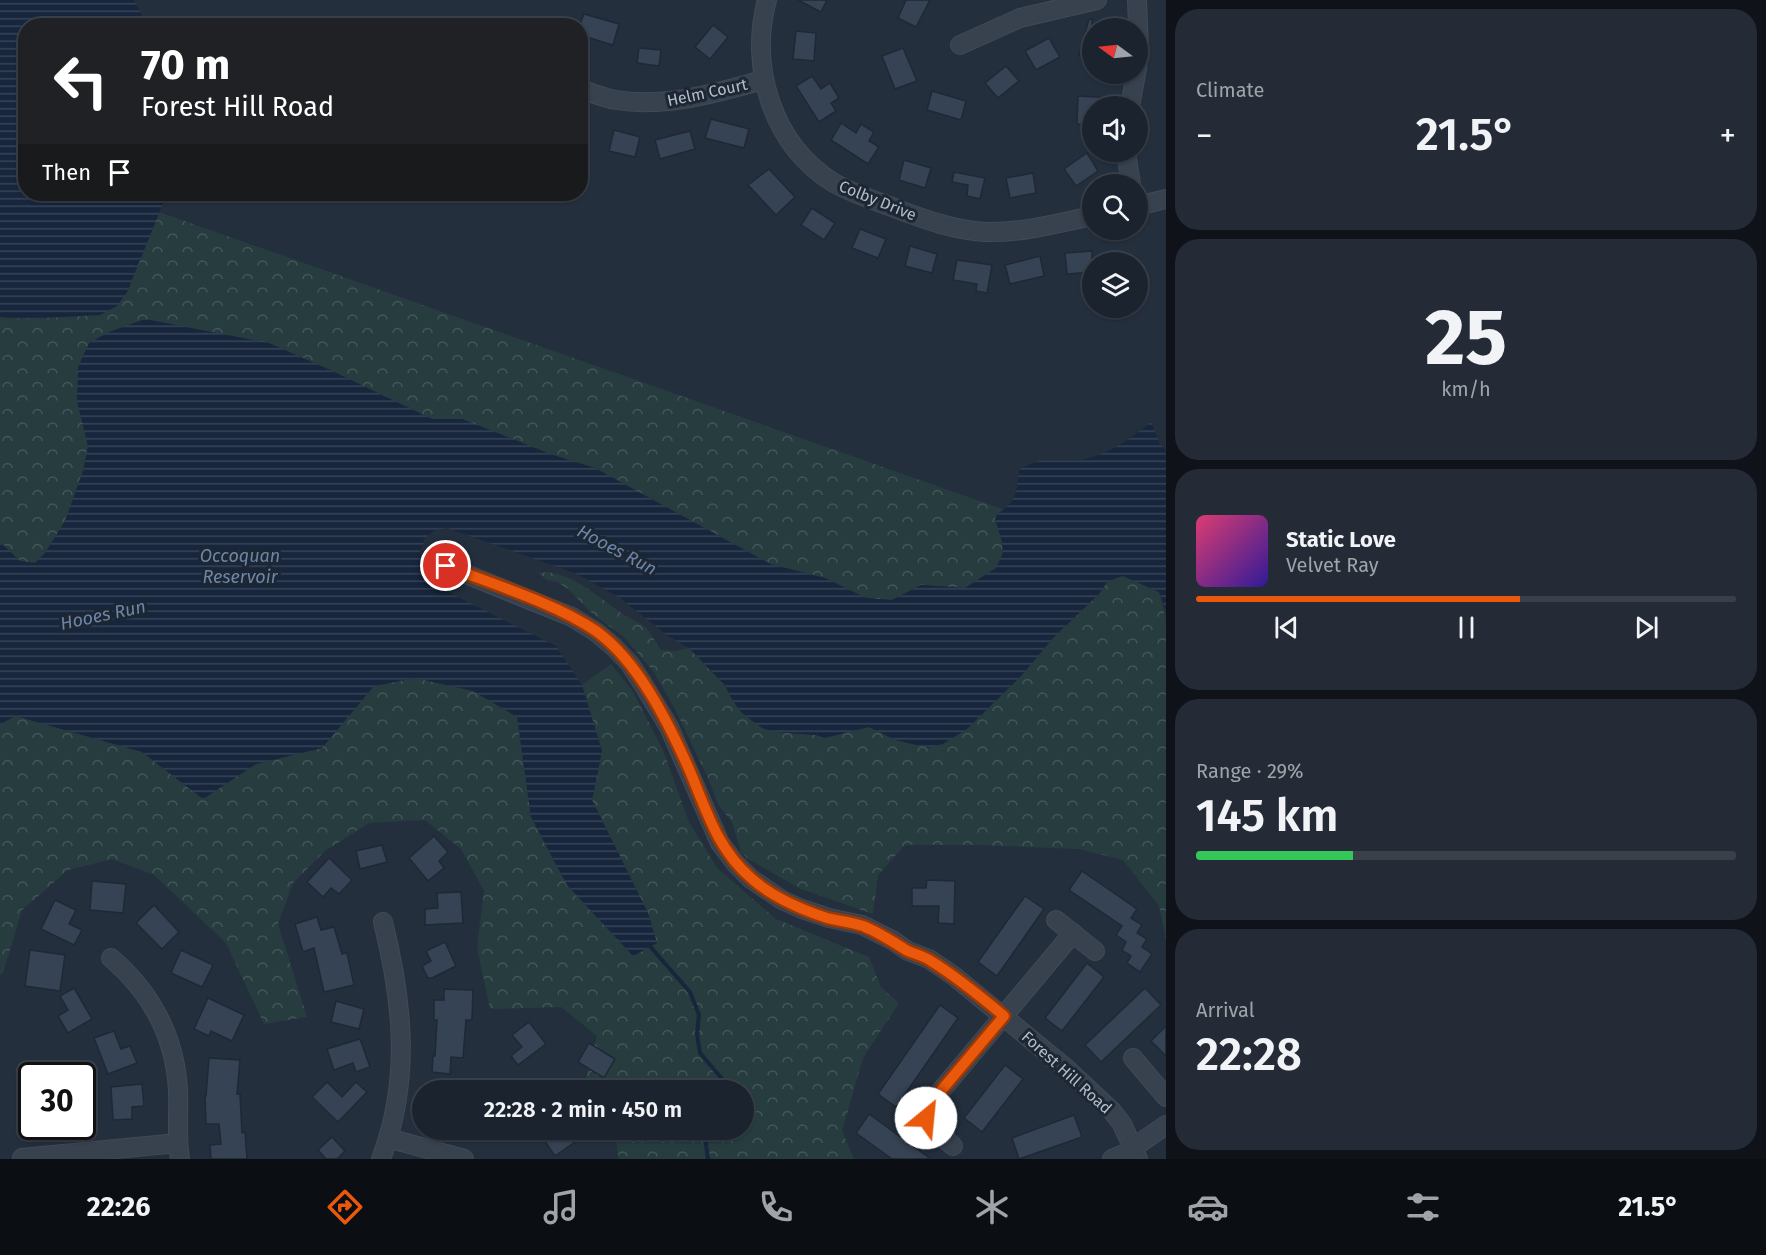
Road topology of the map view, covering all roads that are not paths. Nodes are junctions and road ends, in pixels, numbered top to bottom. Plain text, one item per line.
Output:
1 (767, 0) edge
2 (1097, 0) edge
3 (1137, 0) edge
4 (1138, 18) edge
5 (960, 45) dead end
6 (763, 80) junction
7 (588, 91) edge
8 (1166, 200) edge
9 (1148, 204) edge
10 (1082, 218) edge
11 (446, 566) dead end
12 (1056, 920) dead end
13 (383, 922) dead end
14 (1073, 933) junction
15 (1095, 951) dead end
16 (111, 958) dead end
17 (1004, 1016) junction
18 (1133, 1058) dead end
19 (1166, 1097) edge
20 (1166, 1125) edge
21 (388, 1138) junction
22 (953, 1146) dead end
23 (179, 1151) edge
24 (1136, 1153) edge
25 (22, 1158) edge
26 (381, 1159) edge
27 (464, 1159) edge
28 (1112, 1159) edge

1 - 6 street, Colby Drive
2 - 5 street
3 - 4 street
6 - 7 street, Helm Court
6 - 10 street, Colby Drive
8 - 9 street
11 - 17 street, Forest Hill Road
12 - 14 street
13 - 21 street
14 - 15 street
14 - 17 street
16 - 23 street
17 - 22 street
17 - 24 street, Forest Hill Road
18 - 19 street
20 - 24 street
21 - 26 street
21 - 27 street
23 - 25 street
24 - 28 street

